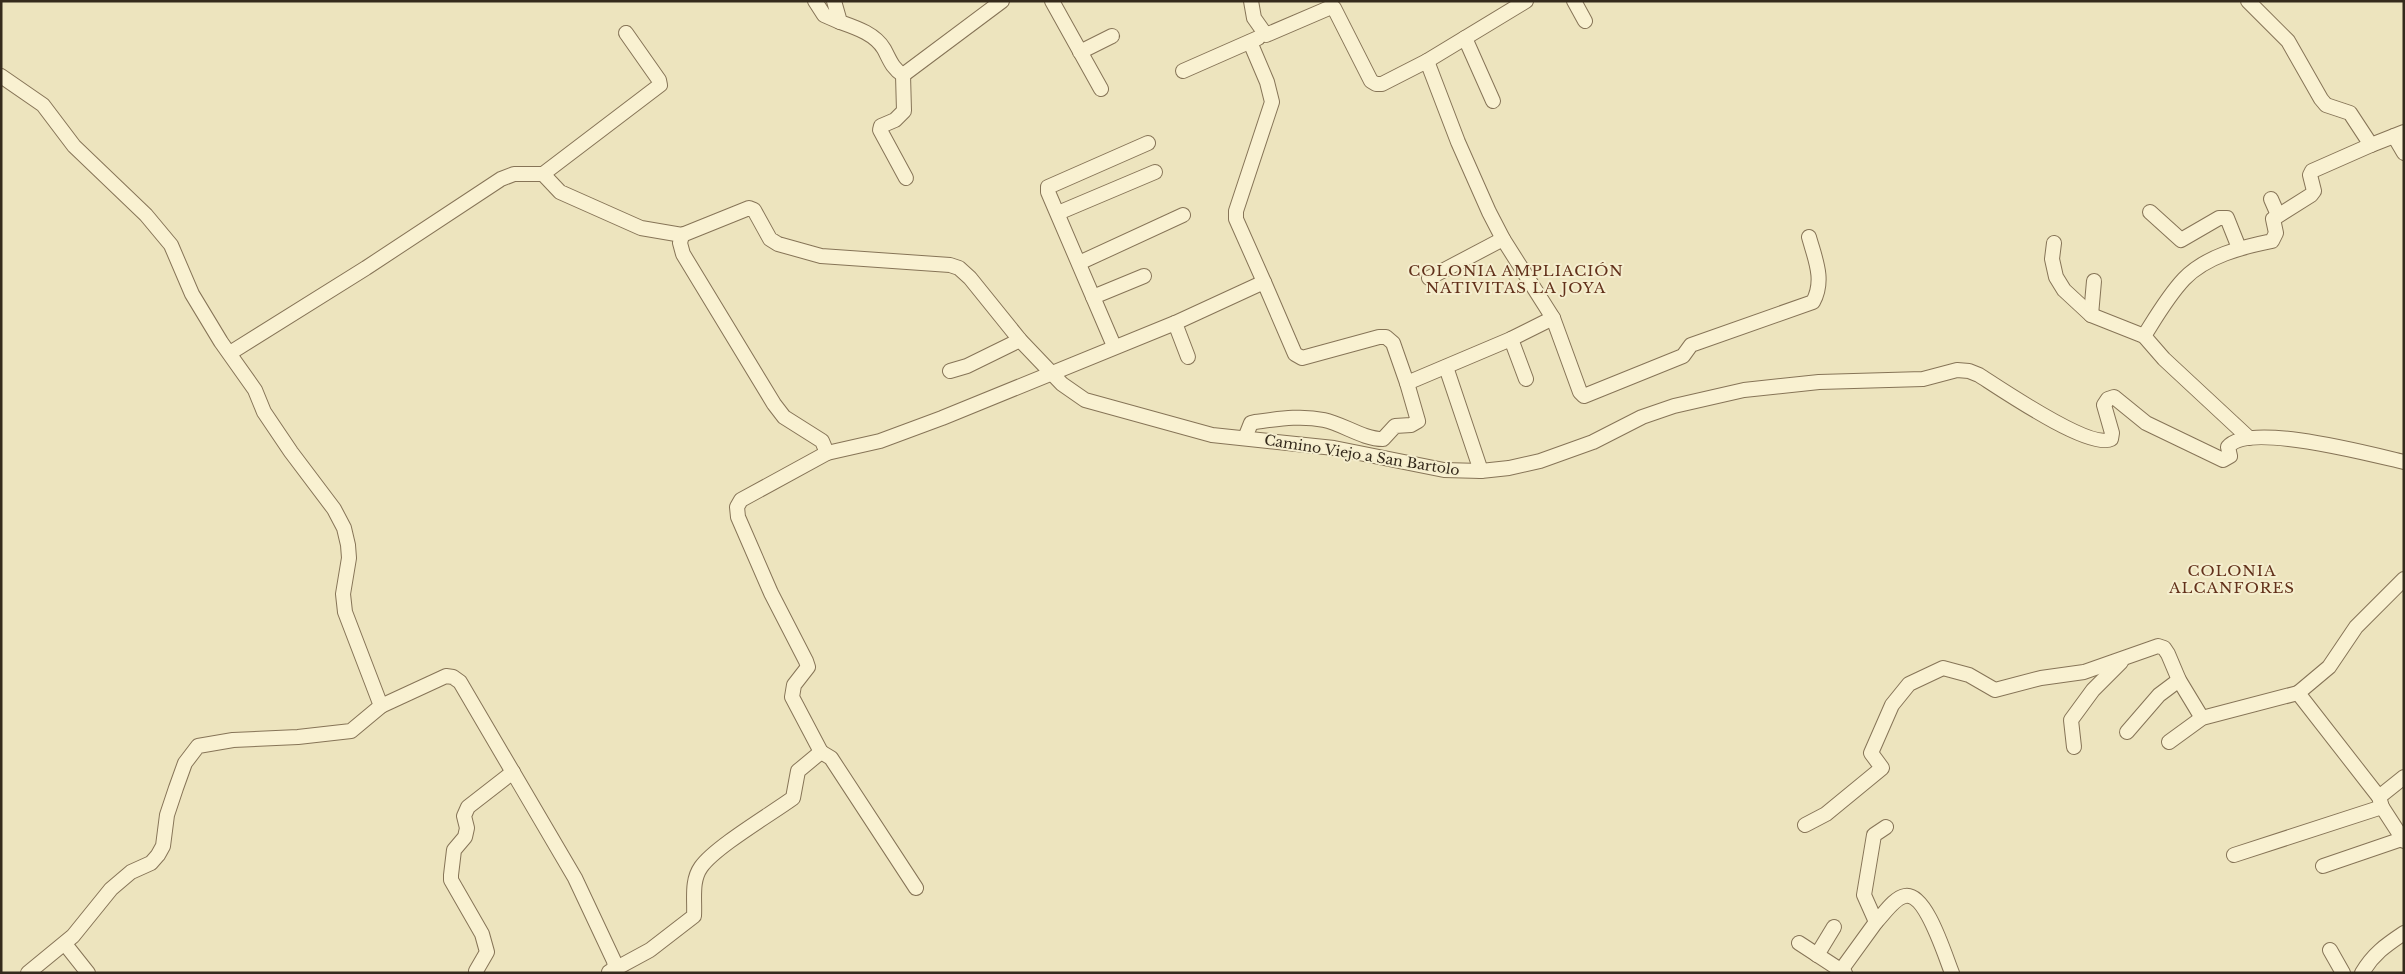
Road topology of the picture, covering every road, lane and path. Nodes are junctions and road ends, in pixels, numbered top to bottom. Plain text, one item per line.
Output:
1 (816, 1) edge
2 (834, 1) edge
3 (1002, 1) edge
4 (1052, 1) edge
5 (1251, 1) edge
6 (1574, 1) edge
7 (2248, 1) edge
8 (1524, 2) edge
9 (1585, 21) dead end
10 (840, 22) junction
11 (626, 33) dead end
12 (1266, 35) junction
13 (1112, 36) dead end
14 (1465, 38) junction
15 (1250, 42) junction
16 (1080, 52) junction
17 (1427, 61) junction
18 (1183, 71) dead end
19 (903, 75) junction
20 (1, 76) edge
21 (1101, 89) dead end
22 (1493, 101) dead end
23 (2399, 134) edge
24 (1148, 142) dead end
25 (2371, 145) junction
26 (2404, 153) edge
27 (1155, 172) dead end
28 (543, 174) junction
29 (906, 178) dead end
30 (2271, 199) dead end
31 (2150, 212) dead end
32 (1058, 213) junction
33 (1184, 215) dead end
34 (2278, 215) junction
35 (682, 234) junction
36 (1809, 237) dead end
37 (1503, 239) junction
38 (2054, 243) dead end
39 (2238, 248) junction
40 (1079, 263) junction
41 (1144, 276) dead end
42 (1429, 278) dead end
43 (2094, 281) dead end
44 (1264, 282) junction
45 (1093, 297) junction
46 (2091, 315) junction
47 (1553, 318) junction
48 (1175, 322) junction
49 (2144, 336) junction
50 (1511, 339) junction
51 (1020, 340) junction
52 (1114, 346) junction
53 (230, 352) junction
54 (1188, 357) dead end
55 (1446, 367) junction
56 (950, 371) dead end
57 (1053, 373) junction
58 (1526, 378) dead end
59 (1406, 383) junction
60 (1245, 438) junction
61 (2249, 438) junction
62 (827, 453) junction
63 (2404, 462) edge
64 (1481, 471) junction
65 (2404, 579) edge
66 (2124, 660) junction
67 (2179, 680) junction
68 (2298, 693) junction
69 (381, 706) junction
70 (2202, 718) junction
71 (2127, 732) dead end
72 (2169, 742) dead end
73 (2074, 747) dead end
74 (820, 752) junction
75 (513, 772) junction
76 (2404, 777) edge
77 (2380, 802) junction
78 (1805, 825) dead end
79 (1886, 828) dead end
80 (2403, 840) edge
81 (2234, 855) dead end
82 (2323, 866) dead end
83 (916, 888) dead end
84 (1876, 922) junction
85 (1834, 927) dead end
86 (2404, 933) edge
87 (1799, 943) dead end
88 (65, 944) junction
89 (2330, 950) dead end
90 (1817, 955) junction
91 (476, 970) dead end
92 (612, 971) edge
93 (1842, 972) edge
94 (28, 973) edge
95 (88, 973) edge
96 (1952, 973) edge
97 (2343, 973) edge
98 (2362, 973) edge

1 - 10 street
2 - 10 street
3 - 19 street
4 - 16 street
5 - 12 street
6 - 9 street
7 - 25 street
8 - 14 street
10 - 19 street
11 - 28 street
12 - 15 street
12 - 17 street
13 - 16 street
14 - 17 street
14 - 22 street
15 - 18 street
15 - 44 street
16 - 21 street
17 - 37 street
19 - 29 street
20 - 53 street
23 - 25 street
23 - 26 street
24 - 32 street
25 - 34 street
27 - 32 street
28 - 35 street
28 - 53 street
30 - 34 street
31 - 39 street
32 - 40 street
33 - 40 street
34 - 39 street
35 - 51 street, Camino Viejo a San Bartolo
35 - 62 street
36 - 47 street
37 - 42 street
37 - 47 street
38 - 46 street
39 - 49 street
40 - 45 street
41 - 45 street
43 - 46 street
44 - 48 street
44 - 59 street
45 - 52 street
46 - 49 street
47 - 50 street
48 - 52 street
48 - 54 street
49 - 61 street
50 - 55 street
50 - 58 street
51 - 56 street
51 - 57 street, Camino Viejo a San Bartolo
52 - 57 street
53 - 69 street
55 - 59 street
55 - 64 street
57 - 60 street, Camino Viejo a San Bartolo
57 - 62 street
59 - 60 street
60 - 64 street, Camino Viejo a San Bartolo
61 - 63 street
61 - 64 street, Camino Viejo a San Bartolo
62 - 74 street
65 - 68 street
66 - 67 street
66 - 73 street
66 - 78 street
67 - 70 street
67 - 71 street
68 - 70 street
68 - 77 street
69 - 75 street
69 - 88 street
70 - 72 street
74 - 83 street
74 - 92 street
75 - 91 street
75 - 92 street
76 - 77 street
77 - 80 street
77 - 81 street
79 - 84 street
80 - 82 street
84 - 93 street
84 - 96 street
85 - 90 street
86 - 98 street
87 - 90 street
88 - 94 street
88 - 95 street
89 - 97 street
90 - 93 street

